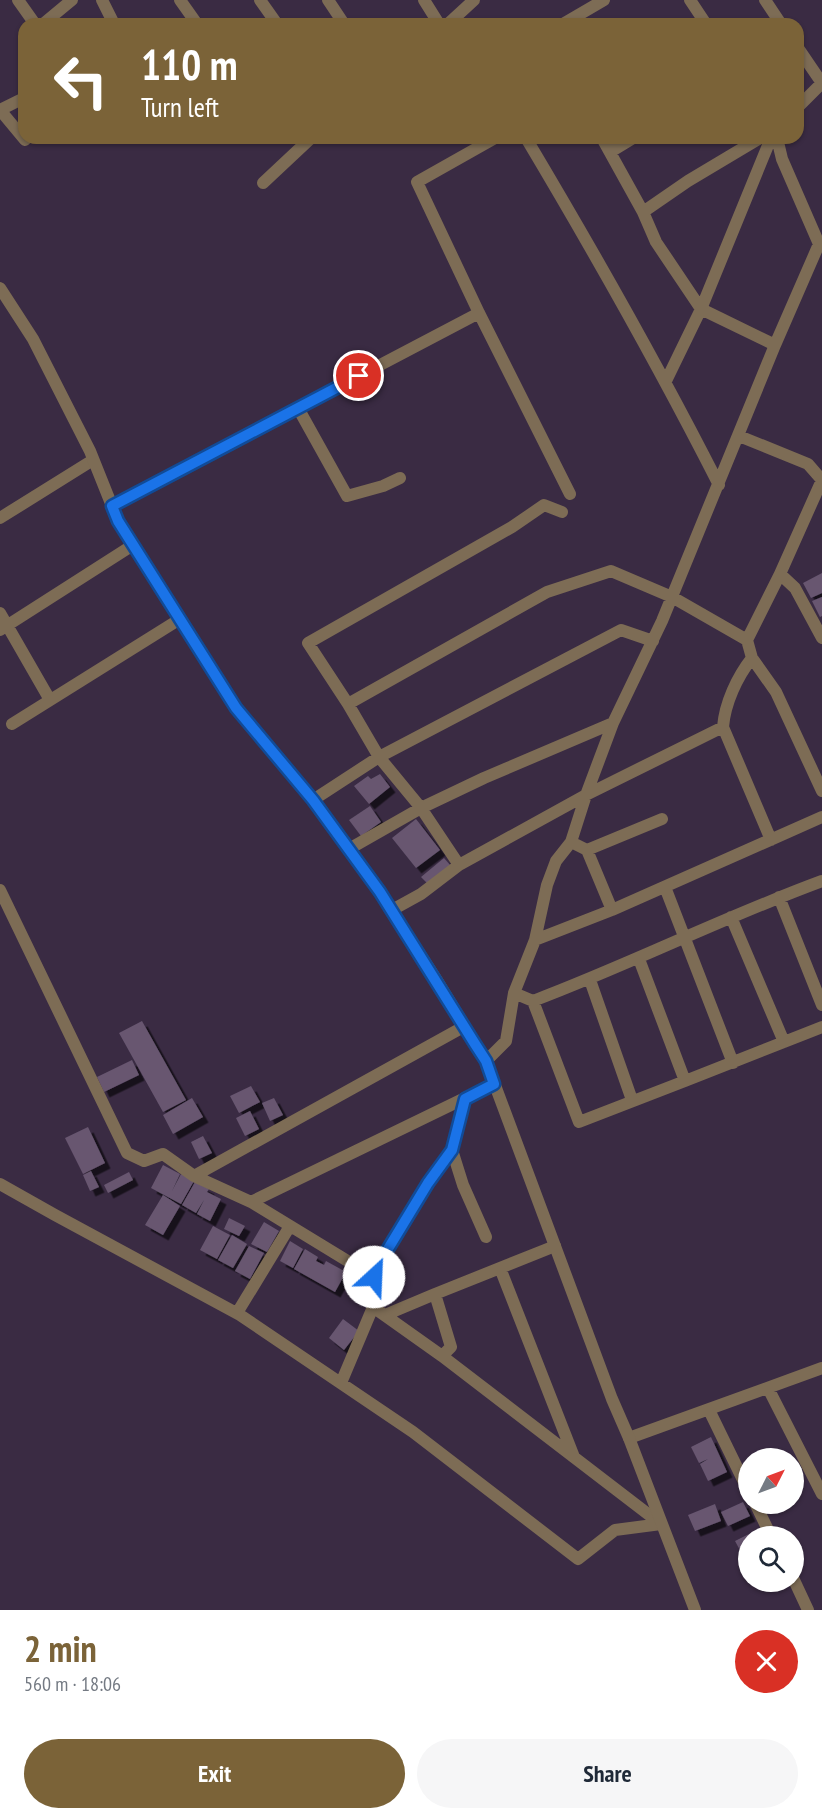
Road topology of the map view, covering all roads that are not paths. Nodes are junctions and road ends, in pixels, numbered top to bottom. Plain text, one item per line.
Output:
1 (18, 0) edge
2 (72, 0) edge
3 (102, 0) edge
4 (180, 0) edge
5 (260, 0) edge
6 (328, 0) edge
7 (424, 0) edge
8 (474, 0) edge
9 (690, 0) edge
10 (765, 0) edge
11 (601, 1) edge
12 (31, 18) edge
13 (50, 18) edge
14 (111, 18) edge
15 (193, 18) edge
16 (273, 18) edge
17 (340, 18) edge
18 (435, 18) edge
19 (454, 18) edge
20 (573, 18) edge
21 (700, 18) edge
22 (777, 18) edge
23 (804, 57) edge
24 (822, 83) edge
25 (18, 101) edge
26 (804, 101) edge
27 (0, 110) edge
28 (18, 132) edge
29 (305, 144) edge
30 (484, 144) edge
31 (530, 144) edge
32 (605, 144) edge
33 (623, 144) edge
34 (750, 144) edge
35 (769, 144) edge
36 (778, 144) edge
37 (610, 152) junction
38 (263, 183) dead end
39 (643, 212) junction
40 (821, 243) edge
41 (0, 288) edge
42 (700, 309) junction
43 (479, 313) junction
44 (775, 345) junction
45 (666, 381) junction
46 (298, 408) junction
47 (739, 436) junction
48 (93, 460) junction
49 (400, 478) dead end
50 (719, 485) junction
51 (570, 494) dead end
52 (112, 506) junction
53 (562, 512) dead end
54 (0, 518) edge
55 (133, 545) junction
56 (780, 574) junction
57 (672, 597) junction
58 (0, 613) edge
59 (180, 619) junction
60 (4, 628) edge
61 (822, 638) edge
62 (747, 640) junction
63 (653, 641) junction
64 (752, 658) junction
65 (50, 700) junction
66 (348, 704) junction
67 (613, 723) junction
68 (12, 724) dead end
69 (723, 727) junction
70 (379, 756) junction
71 (822, 791) edge
72 (586, 795) junction
73 (313, 800) junction
74 (421, 808) junction
75 (822, 817) edge
76 (662, 819) dead end
77 (771, 840) junction
78 (571, 842) junction
79 (350, 849) junction
80 (587, 850) junction
81 (459, 865) junction
82 (822, 881) edge
83 (665, 887) junction
84 (0, 890) edge
85 (779, 897) junction
86 (392, 910) junction
87 (612, 910) junction
88 (731, 917) junction
89 (684, 938) junction
90 (535, 940) junction
91 (639, 959) junction
92 (590, 980) junction
93 (514, 993) junction
94 (533, 1001) junction
95 (822, 1005) edge
96 (465, 1026) junction
97 (822, 1027) edge
98 (784, 1042) junction
99 (486, 1061) junction
100 (733, 1063) junction
101 (685, 1081) junction
102 (494, 1084) junction
103 (465, 1099) junction
104 (632, 1100) junction
105 (452, 1150) junction
106 (194, 1176) junction
107 (0, 1184) edge
108 (251, 1202) junction
109 (290, 1226) junction
110 (486, 1237) dead end
111 (555, 1246) junction
112 (500, 1268) junction
113 (374, 1277) junction
114 (435, 1294) junction
115 (373, 1307) junction
116 (237, 1313) junction
117 (385, 1315) junction
118 (442, 1356) junction
119 (822, 1368) edge
120 (341, 1383) junction
121 (768, 1388) junction
122 (708, 1410) junction
123 (629, 1438) junction
124 (574, 1458) junction
125 (738, 1470) edge
126 (822, 1494) edge
127 (661, 1524) junction
128 (800, 1592) edge
129 (695, 1610) edge
130 (808, 1610) edge

1 - 12 street
2 - 13 street
3 - 14 street
4 - 15 street
5 - 16 street
6 - 17 street
7 - 18 street
8 - 19 street
9 - 21 street
10 - 22 street
11 - 20 street
23 - 24 street
24 - 26 street
25 - 27 street
27 - 28 street
29 - 38 street
30 - 43 street
31 - 45 street
32 - 37 street
33 - 37 street
34 - 39 street
35 - 42 street
36 - 40 street
37 - 39 street
39 - 42 street
40 - 44 street
41 - 48 street
42 - 44 street
42 - 45 street
43 - 46 street
43 - 51 street
44 - 47 street
45 - 50 street
46 - 49 street
46 - 52 street
47 - 50 street
47 - 56 street
48 - 52 street
48 - 54 street
50 - 57 street
52 - 55 street
53 - 66 street
55 - 59 street
55 - 60 street
56 - 61 street
56 - 62 street
57 - 62 street
57 - 63 street
57 - 66 street
58 - 60 street
59 - 65 street
59 - 73 street
60 - 65 street
62 - 64 street
63 - 67 street
63 - 70 street
64 - 69 street
64 - 71 street
65 - 68 street
66 - 70 street
67 - 72 street
67 - 74 street
69 - 72 street
69 - 77 street
70 - 73 street
70 - 74 street
72 - 78 street
72 - 81 street
73 - 79 street
74 - 79 street
74 - 81 street
75 - 77 street
76 - 80 street
77 - 83 street
78 - 80 street
78 - 90 street
79 - 86 street
80 - 87 street
81 - 86 street
82 - 85 street
83 - 87 street
83 - 89 street
84 - 106 street
85 - 88 street
85 - 95 street
86 - 96 street
87 - 90 street
88 - 89 street
88 - 98 street
89 - 91 street
89 - 100 street
90 - 93 street
91 - 92 street
91 - 101 street
92 - 94 street
92 - 104 street
93 - 94 street
93 - 99 street
94 - 104 street
96 - 99 street
96 - 106 street
97 - 98 street
98 - 100 street
99 - 102 street
100 - 101 street
101 - 104 street
102 - 103 street
102 - 111 street
103 - 105 street
103 - 108 street
105 - 110 street
105 - 113 street
106 - 108 street
107 - 116 street
108 - 109 street
109 - 113 street
109 - 116 street
111 - 112 street
111 - 123 street
112 - 114 street
112 - 124 street
113 - 115 street
114 - 117 street
114 - 118 street
115 - 117 street
115 - 120 street
116 - 120 street
117 - 118 street
118 - 124 street
119 - 121 street
120 - 127 street
121 - 122 street
121 - 126 street
122 - 123 street
122 - 125 street
123 - 127 street
124 - 127 street
127 - 129 street
128 - 130 street

